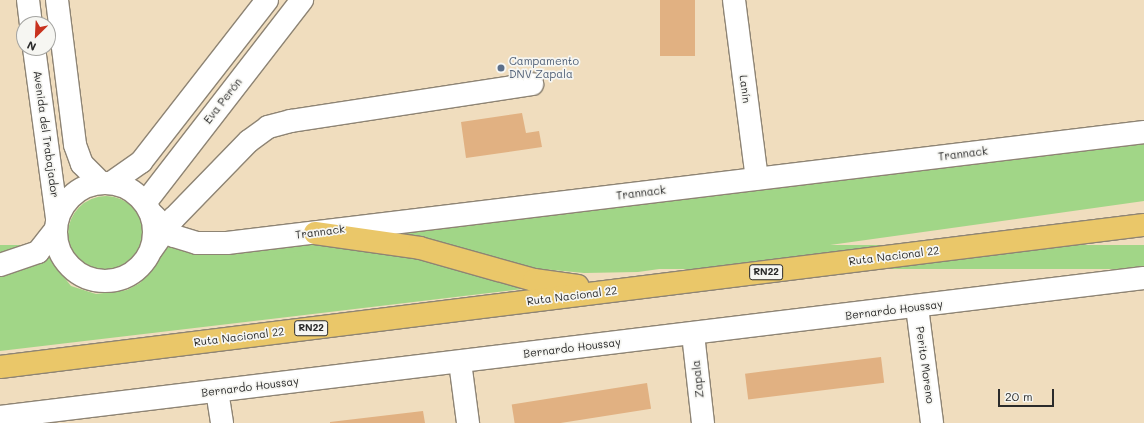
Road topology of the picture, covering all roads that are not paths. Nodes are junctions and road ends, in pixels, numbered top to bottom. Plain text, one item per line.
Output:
1 (28, 0) edge
2 (57, 0) edge
3 (267, 0) edge
4 (302, 0) edge
5 (734, 0) edge
6 (30, 16) edge
7 (35, 56) edge
8 (532, 84) dead end
9 (1144, 132) edge
10 (757, 179) junction
11 (106, 183) junction
12 (147, 207) junction
13 (56, 224) junction
14 (1144, 224) edge
15 (165, 230) junction
16 (315, 233) junction
17 (152, 249) junction
18 (0, 265) edge
19 (1144, 278) edge
20 (621, 290) junction
21 (917, 307) junction
22 (692, 334) junction
23 (460, 362) junction
24 (0, 367) edge
25 (217, 391) junction
26 (0, 417) edge
27 (222, 423) edge
28 (468, 423) edge
29 (702, 423) edge
30 (932, 423) edge

1 - 6 street
2 - 11 street
3 - 11 street
4 - 12 street, Eva Perón
5 - 10 street, Lanín
7 - 13 street, Avenida del Trabajador
8 - 15 street
9 - 10 street, Trannack
10 - 16 street, Trannack
11 - 12 street, Trannack
11 - 13 street
12 - 15 street, Trannack
12 - 17 street
13 - 17 street
13 - 18 street
14 - 20 main road, Ruta Nacional 22 / RN22
15 - 16 street, Trannack
15 - 17 street
16 - 20 main road
19 - 21 street, Bernardo Houssay
20 - 24 main road, Ruta Nacional 22 / RN22
21 - 22 street, Bernardo Houssay
21 - 30 street, Perito Moreno
22 - 23 street, Bernardo Houssay
22 - 29 street, Zapala
23 - 25 street, Bernardo Houssay
23 - 28 street
25 - 26 street, Bernardo Houssay
25 - 27 street

